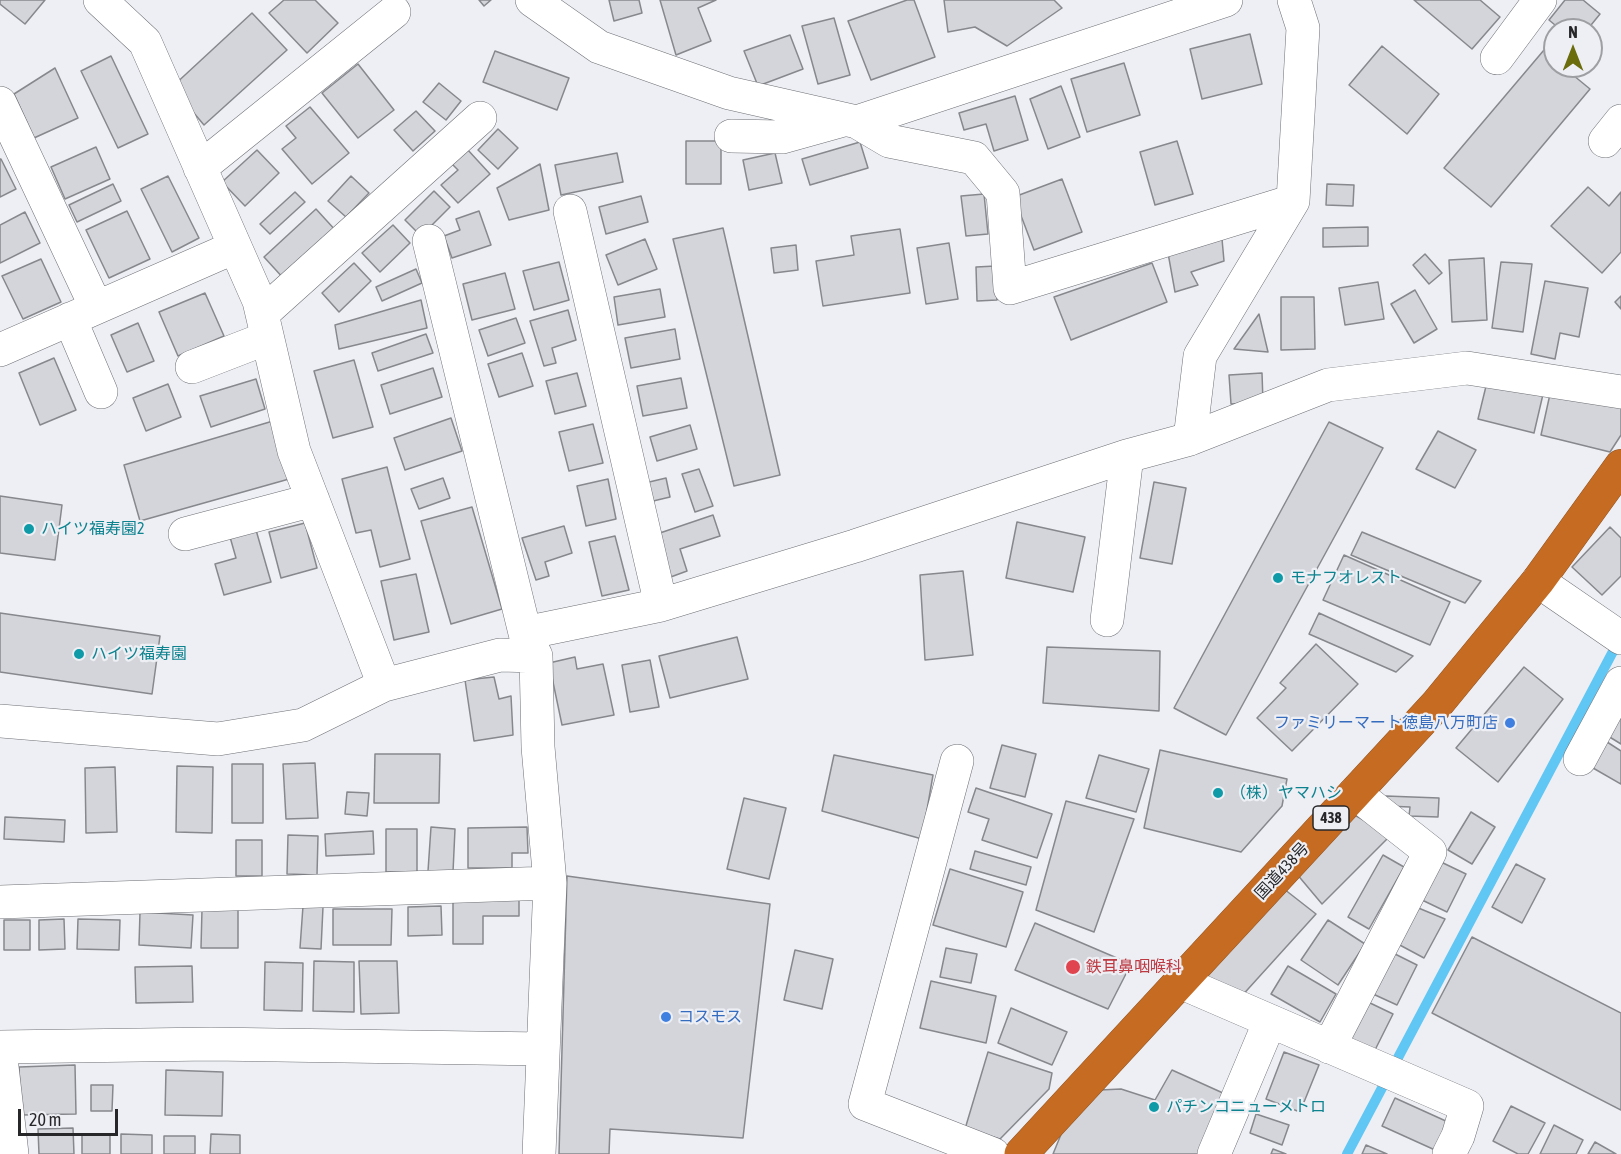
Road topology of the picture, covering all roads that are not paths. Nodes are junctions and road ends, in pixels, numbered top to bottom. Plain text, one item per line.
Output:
1 (100, 0) edge
2 (532, 0) edge
3 (1226, 0) edge
4 (1294, 0) edge
5 (1540, 0) edge
6 (394, 12) dead end
7 (1497, 58) dead end
8 (0, 104) edge
9 (480, 118) dead end
10 (851, 120) junction
11 (730, 136) dead end
12 (200, 168) junction
13 (1293, 201) junction
14 (570, 211) dead end
15 (429, 242) dead end
16 (235, 247) junction
17 (83, 313) junction
18 (265, 326) junction
19 (0, 350) edge
20 (192, 367) dead end
21 (101, 392) dead end
22 (1621, 392) edge
23 (1190, 440) junction
24 (1127, 456) junction
25 (1621, 466) edge
26 (313, 500) junction
27 (185, 534) dead end
28 (1538, 581) junction
29 (661, 606) junction
30 (1107, 620) dead end
31 (1621, 638) edge
32 (530, 644) junction
33 (1621, 683) edge
34 (384, 685) junction
35 (0, 721) edge
36 (1580, 759) dead end
37 (957, 761) dead end
38 (1355, 793) junction
39 (550, 883) junction
40 (0, 902) edge
41 (1180, 982) junction
42 (1270, 1021) junction
43 (1329, 1047) junction
44 (543, 1049) junction
45 (1, 1062) edge
46 (1453, 1152) edge
47 (12, 1154) edge
48 (539, 1154) edge
49 (993, 1154) edge
50 (1021, 1154) edge
51 (1214, 1154) edge

1 - 12 street
2 - 10 street
3 - 10 street
4 - 13 street
5 - 7 street
6 - 12 street
8 - 17 street
9 - 18 street
10 - 11 street
10 - 13 street
12 - 16 street
13 - 23 street
14 - 29 street
15 - 32 street
16 - 17 street
16 - 18 street
17 - 19 street
17 - 21 street
18 - 20 street
18 - 26 street
22 - 23 street
23 - 24 street
24 - 29 street
24 - 30 street
25 - 28 highway, 国道438号 / 438
26 - 27 street
26 - 34 street
28 - 31 street
28 - 38 highway, 国道438号 / 438
29 - 32 street
32 - 34 street
32 - 39 street
33 - 36 street
34 - 35 street
37 - 49 street
38 - 41 highway, 国道438号 / 438
38 - 43 street
39 - 40 street
39 - 44 street
41 - 42 street
41 - 50 highway, 国道438号 / 438
42 - 43 street
42 - 51 street
43 - 46 street
44 - 45 street
44 - 48 street
45 - 47 street

